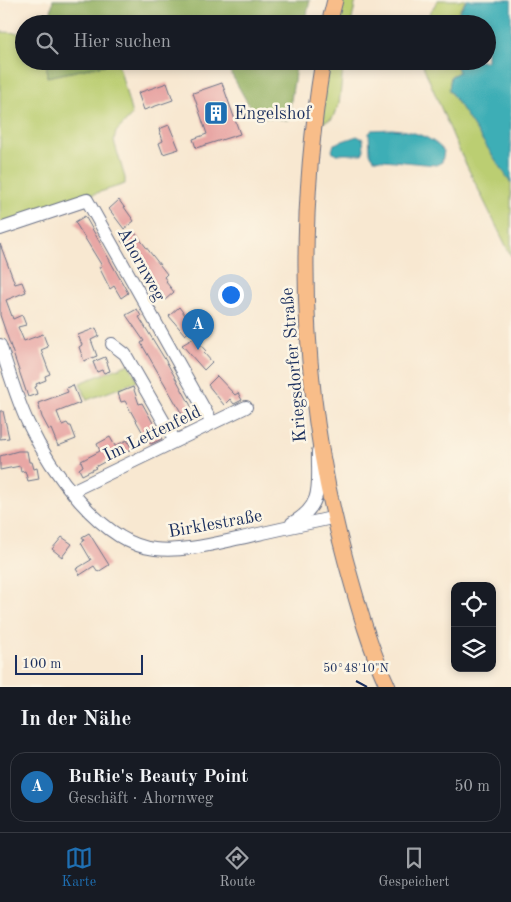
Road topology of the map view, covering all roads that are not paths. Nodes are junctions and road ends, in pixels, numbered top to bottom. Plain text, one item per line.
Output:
1 (335, 0) edge
2 (331, 15) edge
3 (322, 70) edge
4 (0, 229) edge
5 (0, 344) edge
6 (112, 344) dead end
7 (246, 407) dead end
8 (212, 423) junction
9 (175, 441) junction
10 (318, 443) junction
11 (70, 489) junction
12 (333, 518) junction
13 (279, 530) junction
14 (388, 687) edge

1 - 2 main road
3 - 10 main road, Kriegsdorfer Straße
4 - 8 street, Ahornweg
5 - 11 street, Birklestraße
6 - 9 street
7 - 8 street, Im Lettenfeld
8 - 9 street, Im Lettenfeld
9 - 11 street, Im Lettenfeld
10 - 12 main road, Kriegsdorfer Straße
10 - 13 street, Birklestraße
11 - 13 street, Birklestraße
12 - 13 street, Birklestraße
12 - 14 main road, Kriegsdorfer Straße

